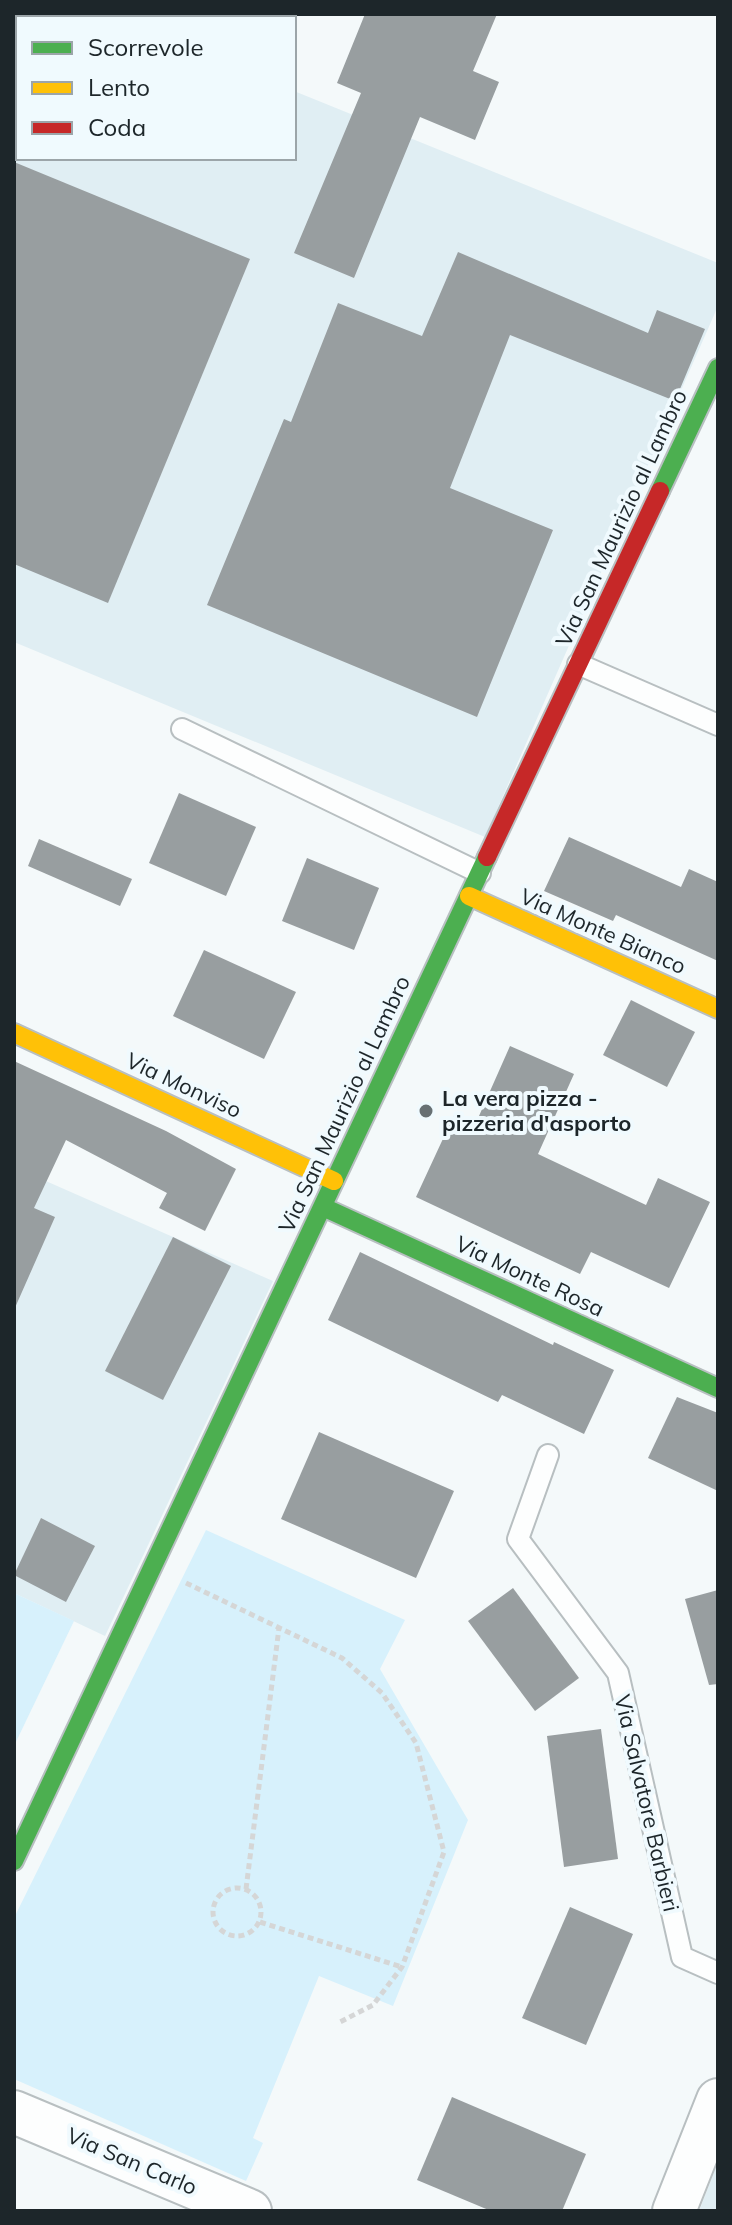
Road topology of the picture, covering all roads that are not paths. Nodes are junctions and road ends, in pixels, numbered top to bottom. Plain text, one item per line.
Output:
1 (716, 379) edge
2 (578, 664) junction
3 (718, 725) edge
4 (182, 729) dead end
5 (480, 873) junction
6 (469, 896) junction
7 (718, 1009) edge
8 (14, 1033) edge
9 (334, 1181) junction
10 (323, 1207) junction
11 (718, 1388) edge
12 (548, 1455) dead end
13 (14, 1861) edge
14 (718, 1973) edge
15 (718, 2100) edge
16 (14, 2112) edge
17 (250, 2211) edge
18 (674, 2211) edge

1 - 2 main road, Via San Maurizio al Lambro
2 - 3 lane
2 - 5 main road, Via San Maurizio al Lambro
4 - 5 lane
5 - 6 main road, Via San Maurizio al Lambro
6 - 7 main road, Via Monte Bianco
6 - 9 main road, Via San Maurizio al Lambro
8 - 9 main road, Via Monviso
9 - 10 main road, Via San Maurizio al Lambro
10 - 11 main road, Via Monte Rosa
10 - 13 main road, Via San Maurizio al Lambro
12 - 14 lane, Via Salvatore Barbieri
15 - 18 street
16 - 17 street, Via San Carlo

